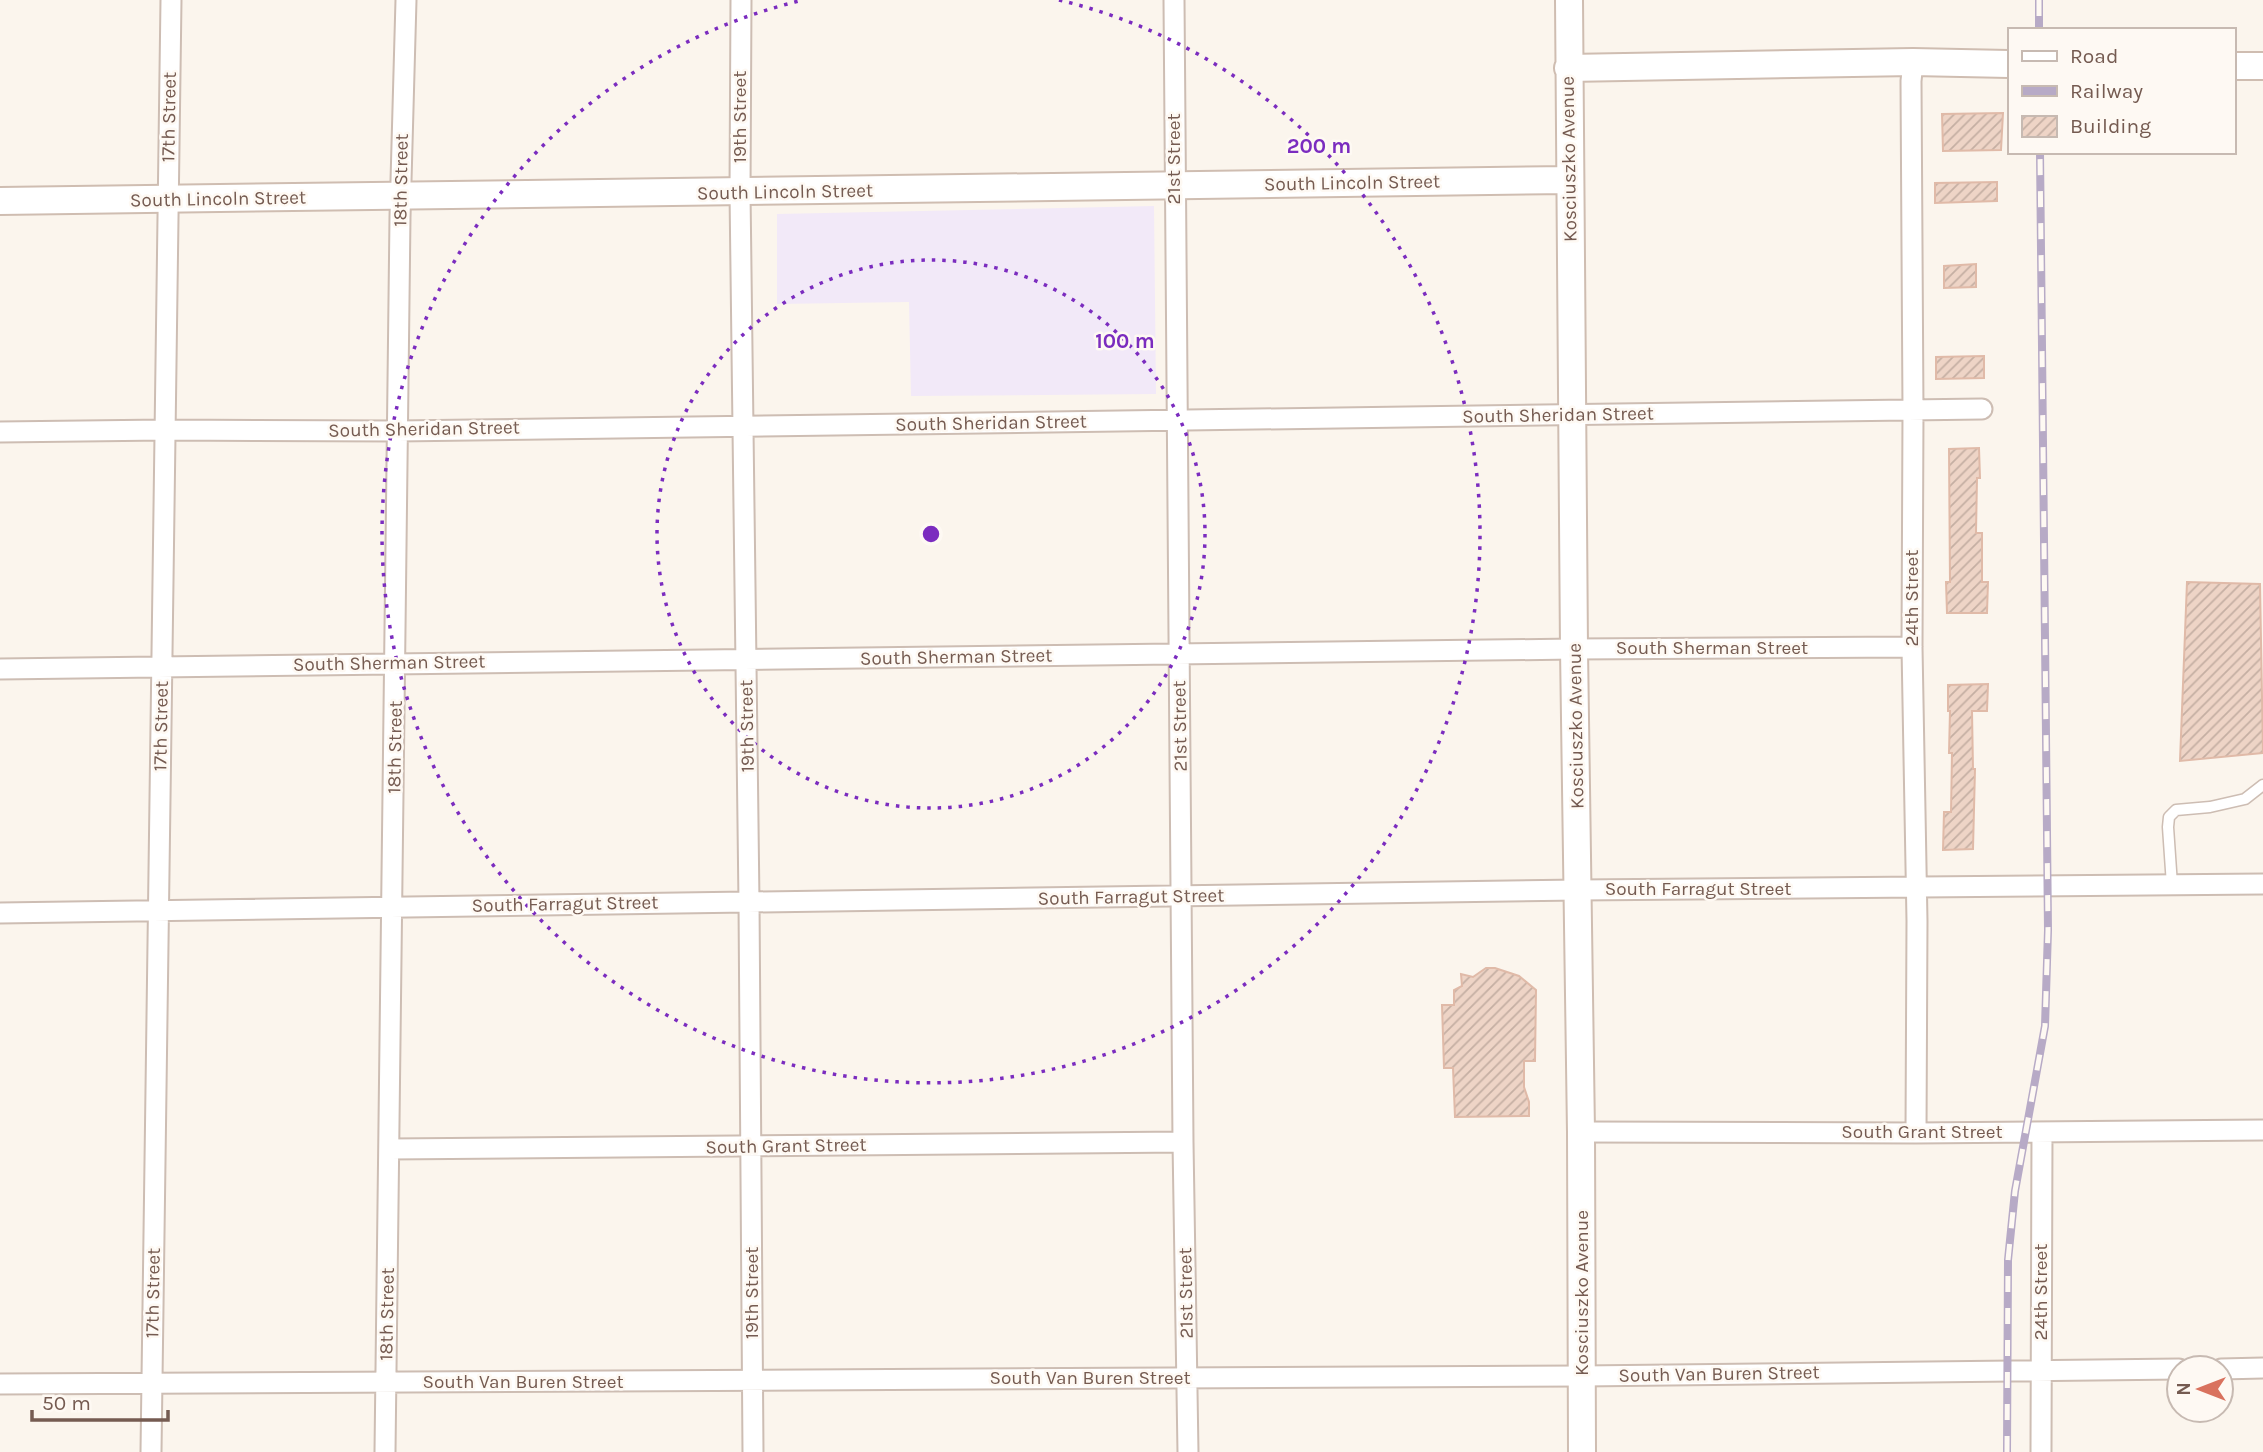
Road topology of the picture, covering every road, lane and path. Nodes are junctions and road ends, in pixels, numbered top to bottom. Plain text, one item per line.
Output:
1 (171, 0) edge
2 (405, 0) edge
3 (741, 0) edge
4 (1174, 0) edge
5 (1569, 0) edge
6 (1913, 62) junction
7 (2008, 64) edge
8 (2235, 65) edge
9 (2263, 66) edge
10 (1568, 68) junction
11 (1569, 180) junction
12 (1174, 186) junction
13 (740, 192) junction
14 (401, 197) junction
15 (167, 200) junction
16 (0, 201) edge
17 (1982, 409) dead end
18 (1913, 411) junction
19 (1573, 415) junction
20 (1177, 421) junction
21 (743, 425) junction
22 (164, 430) junction
23 (398, 430) junction
24 (0, 432) edge
25 (1912, 647) junction
26 (1574, 649) junction
27 (1180, 654) junction
28 (746, 660) junction
29 (396, 663) junction
30 (162, 667) junction
31 (0, 669) edge
32 (2263, 785) edge
33 (2263, 884) edge
34 (2172, 885) junction
35 (1916, 888) junction
36 (1579, 890) junction
37 (1182, 896) junction
38 (749, 902) junction
39 (393, 906) junction
40 (158, 910) junction
41 (0, 913) edge
42 (2263, 1130) edge
43 (1581, 1132) junction
44 (2042, 1132) junction
45 (1916, 1133) junction
46 (1183, 1142) junction
47 (751, 1146) junction
48 (390, 1149) junction
49 (2263, 1368) edge
50 (2165, 1369) edge
51 (2235, 1369) edge
52 (2041, 1371) junction
53 (1582, 1376) junction
54 (1187, 1377) junction
55 (752, 1381) junction
56 (152, 1383) junction
57 (386, 1383) junction
58 (0, 1384) edge
59 (151, 1452) edge
60 (385, 1452) edge
61 (753, 1452) edge
62 (1188, 1452) edge
63 (1582, 1452) edge
64 (2041, 1452) edge

1 - 15 street, 17th Street
2 - 14 street, 18th Street
3 - 13 street, 19th Street
4 - 12 street, 21st Street
5 - 10 street, Kosciuszko Avenue
6 - 7 street
6 - 10 street
6 - 18 street, 24th Street
8 - 9 street
10 - 11 street, Kosciuszko Avenue
11 - 12 street, South Lincoln Street
11 - 19 street, Kosciuszko Avenue
12 - 13 street, South Lincoln Street
12 - 20 street, 21st Street
13 - 14 street, South Lincoln Street
13 - 21 street, 19th Street
14 - 15 street, South Lincoln Street
14 - 23 street, 18th Street
15 - 16 street, South Lincoln Street
15 - 22 street, 17th Street
17 - 18 street, South Sheridan Street
18 - 19 street, South Sheridan Street
18 - 25 street, 24th Street
19 - 20 street, South Sheridan Street
19 - 26 street, Kosciuszko Avenue
20 - 21 street, South Sheridan Street
20 - 27 street, 21st Street
21 - 23 street, South Sheridan Street
21 - 28 street, 19th Street
22 - 23 street, South Sheridan Street
22 - 24 street, South Sheridan Street
22 - 30 street, 17th Street
23 - 29 street, 18th Street
25 - 26 street, South Sherman Street
25 - 35 street, 24th Street
26 - 27 street, South Sherman Street
26 - 36 street, Kosciuszko Avenue
27 - 28 street, South Sherman Street
27 - 37 street, 21st Street
28 - 29 street, South Sherman Street
28 - 38 street, 19th Street
29 - 30 street, South Sherman Street
29 - 39 street, 18th Street
30 - 31 street, South Sherman Street
30 - 40 street, 17th Street
32 - 34 lane
33 - 34 street, South Farragut Street
34 - 35 street, South Farragut Street
35 - 36 street, South Farragut Street
35 - 45 street, 24th Street
36 - 37 street, South Farragut Street
36 - 43 street, Kosciuszko Avenue
37 - 38 street, South Farragut Street
37 - 46 street, 21st Street
38 - 39 street, South Farragut Street
38 - 47 street, 19th Street
39 - 40 street, South Farragut Street
39 - 48 street, 18th Street
40 - 41 street, South Farragut Street
40 - 56 street, 17th Street
42 - 44 street, South Grant Street
43 - 45 street, South Grant Street
43 - 53 street, Kosciuszko Avenue
44 - 45 street, South Grant Street
44 - 52 street, 24th Street
46 - 47 street, South Grant Street
46 - 54 street, 21st Street
47 - 48 street, South Grant Street
47 - 55 street, 19th Street
48 - 57 street, 18th Street
49 - 51 street
50 - 52 street, South Van Buren Street
52 - 53 street, South Van Buren Street
52 - 64 street, 24th Street
53 - 54 street, South Van Buren Street
53 - 63 street, Kosciuszko Avenue
54 - 55 street, South Van Buren Street
54 - 62 street, 21st Street
55 - 57 street, South Van Buren Street
55 - 61 street, 19th Street
56 - 57 street, South Van Buren Street
56 - 58 street, South Van Buren Street
56 - 59 street, 17th Street
57 - 60 street, 18th Street

